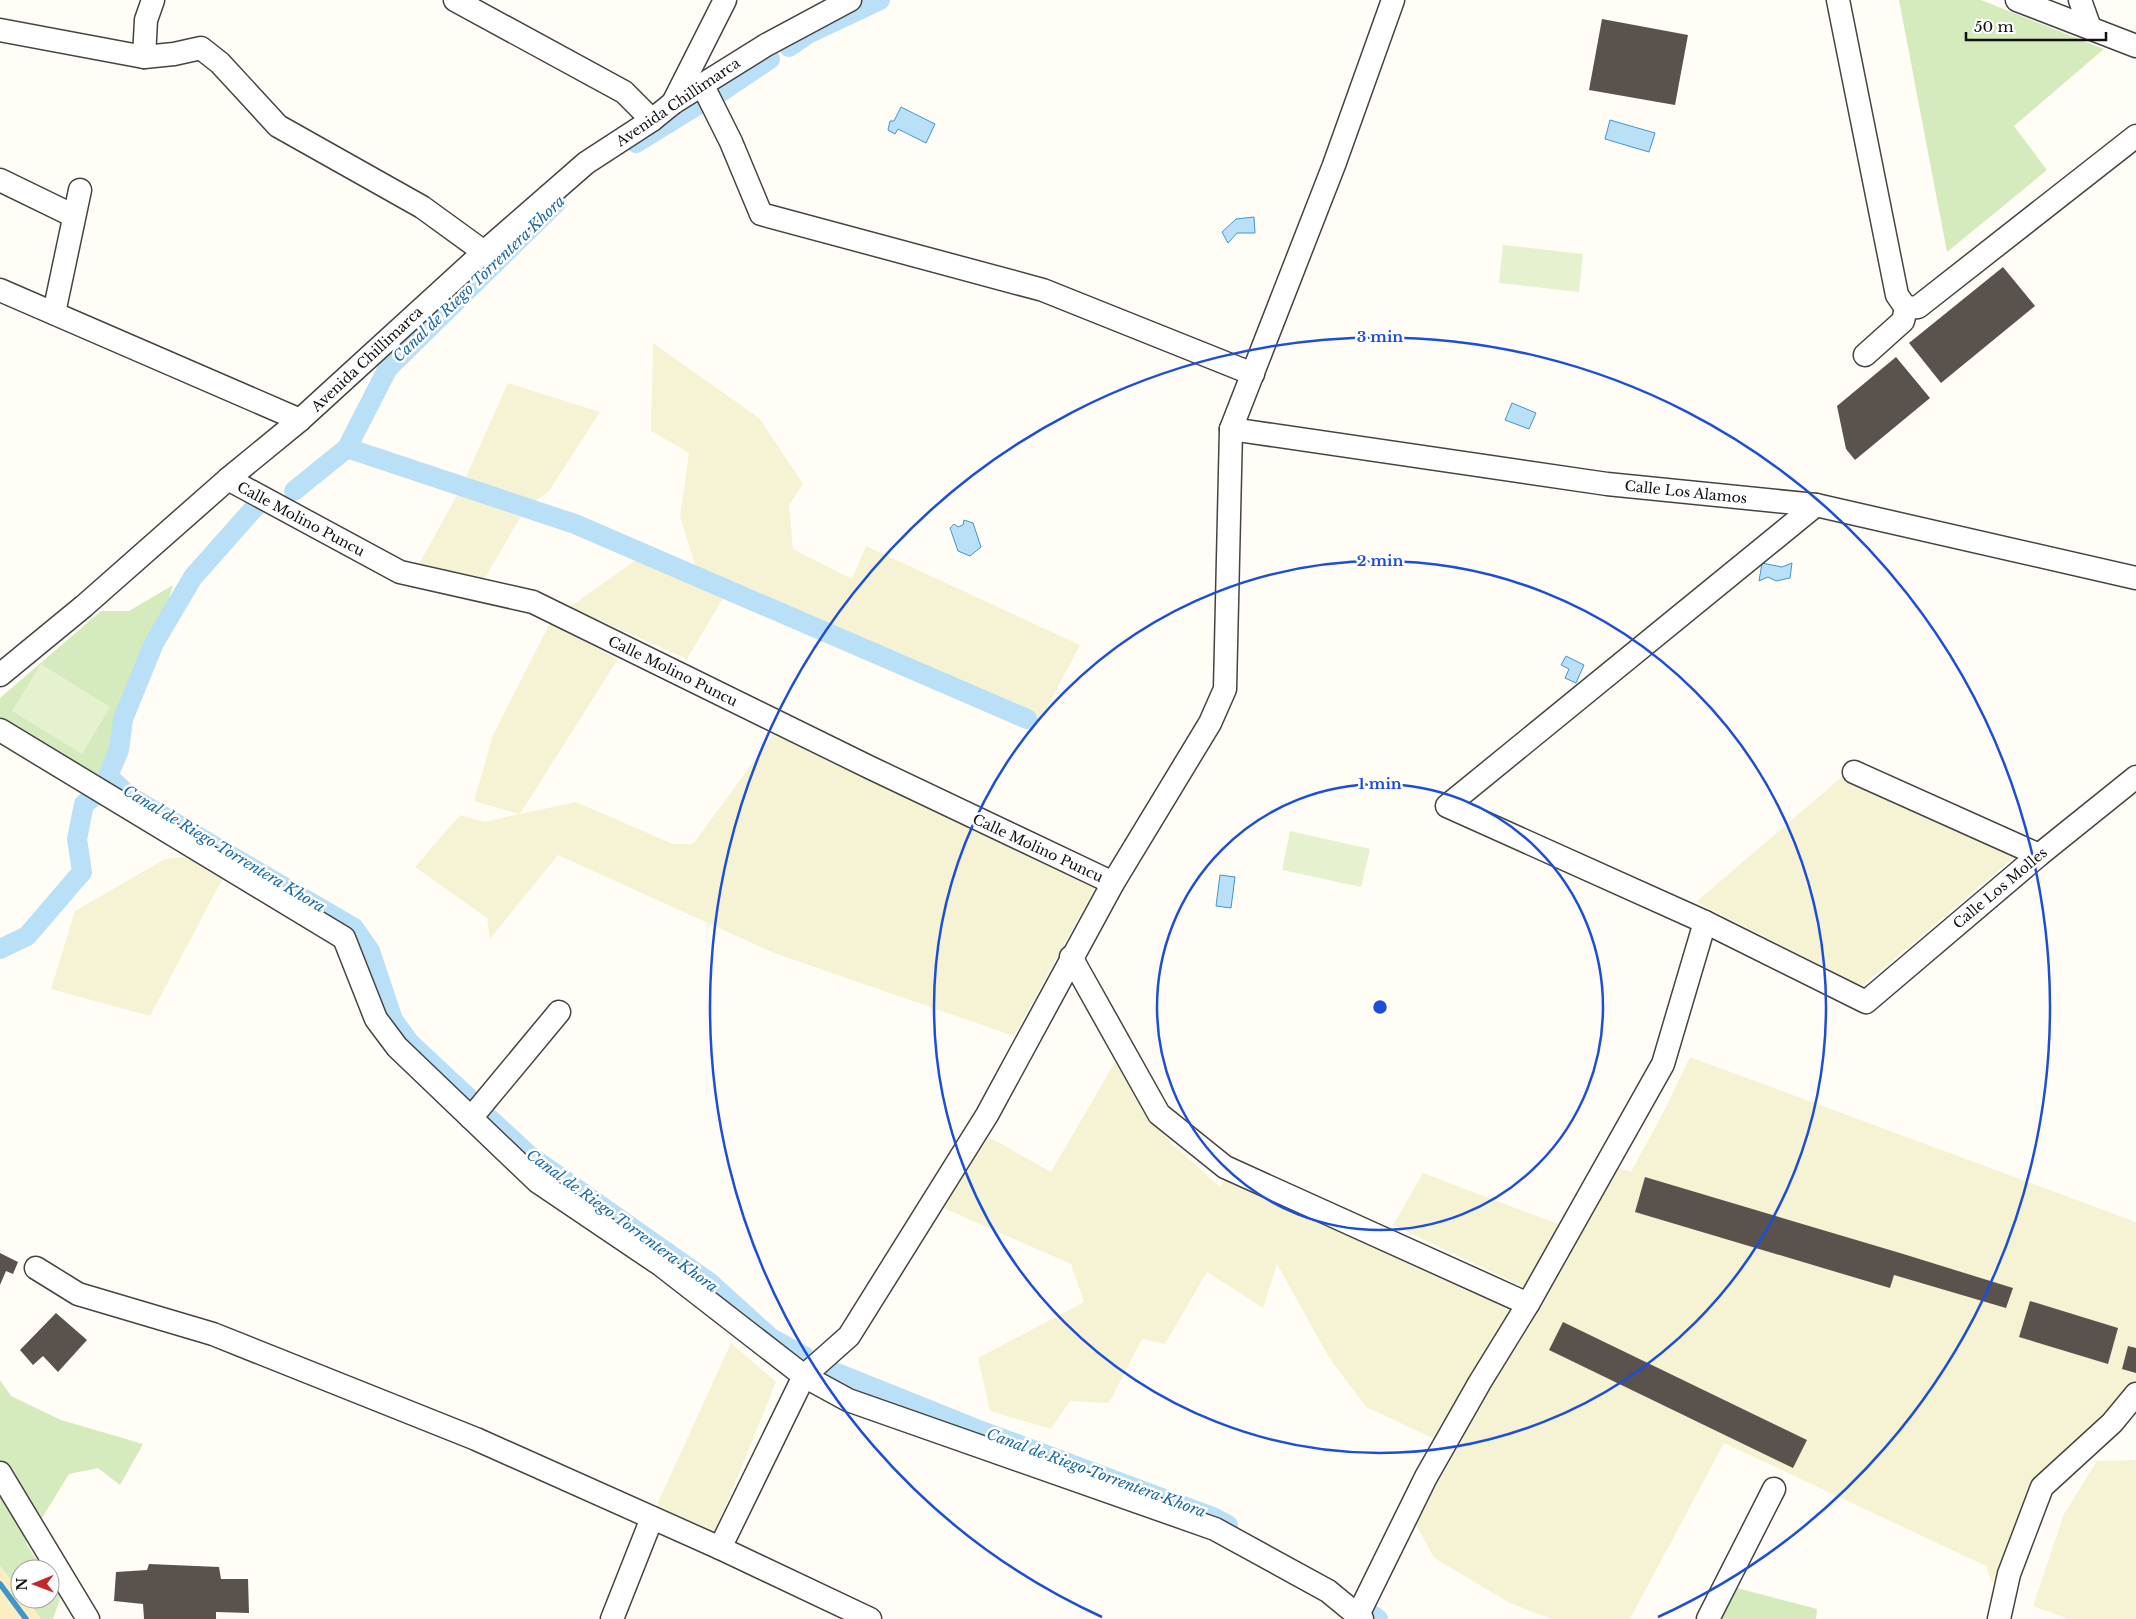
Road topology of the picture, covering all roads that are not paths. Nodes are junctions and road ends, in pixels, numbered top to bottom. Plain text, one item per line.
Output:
1 (153, 0) edge
2 (455, 0) edge
3 (725, 0) edge
4 (850, 0) edge
5 (1393, 0) edge
6 (1838, 0) edge
7 (2017, 0) edge
8 (2080, 0) edge
9 (2090, 28) junction
10 (0, 30) edge
11 (2136, 46) edge
12 (144, 57) junction
13 (702, 84) junction
14 (673, 103) junction
15 (652, 120) junction
16 (2136, 136) edge
17 (0, 180) edge
18 (80, 190) dead end
19 (74, 216) junction
20 (484, 252) junction
21 (0, 290) edge
22 (1906, 308) junction
23 (54, 313) junction
24 (1864, 355) dead end
25 (1253, 374) junction
26 (300, 420) junction
27 (1231, 429) junction
28 (228, 479) junction
29 (1816, 505) junction
30 (2136, 578) edge
31 (0, 675) edge
32 (0, 730) edge
33 (1854, 772) dead end
34 (2136, 777) edge
35 (2039, 856) junction
36 (1113, 883) junction
37 (1705, 922) junction
38 (1071, 957) junction
39 (559, 1012) dead end
40 (471, 1118) junction
41 (36, 1268) dead end
42 (1528, 1304) junction
43 (804, 1376) junction
44 (2136, 1394) edge
45 (0, 1473) edge
46 (1774, 1489) dead end
47 (652, 1518) junction
48 (720, 1548) junction
49 (1360, 1617) edge
50 (88, 1619) edge
51 (612, 1619) edge
52 (870, 1619) edge
53 (1708, 1619) edge
54 (1999, 1619) edge

1 - 12 street
2 - 15 street
3 - 14 street
4 - 13 street, Avenida Chillimarca
5 - 25 street
6 - 22 street
7 - 9 street
8 - 9 street
9 - 11 street
10 - 12 street
12 - 20 street
13 - 14 street, Avenida Chillimarca
13 - 25 street
14 - 15 street, Avenida Chillimarca
15 - 20 street, Avenida Chillimarca
16 - 22 street
17 - 19 street
18 - 19 street
19 - 23 street
20 - 26 street, Avenida Chillimarca
21 - 23 street
22 - 24 street
23 - 26 street
25 - 27 street
26 - 28 street, Avenida Chillimarca
27 - 29 street, Calle Los Alamos
27 - 36 street
28 - 31 street, Avenida Chillimarca
28 - 36 street, Calle Molino Puncu
29 - 30 street, Calle Los Alamos
29 - 37 street
32 - 40 street
33 - 35 street
34 - 35 street, Calle Los Molles
35 - 37 street, Calle Los Molles
36 - 38 street
37 - 42 street
38 - 42 street
38 - 43 street
39 - 40 street
40 - 43 street
41 - 47 street
42 - 49 street
43 - 48 street
43 - 49 street
44 - 54 street
45 - 50 street
46 - 53 street
47 - 48 street
47 - 51 street
48 - 52 street

